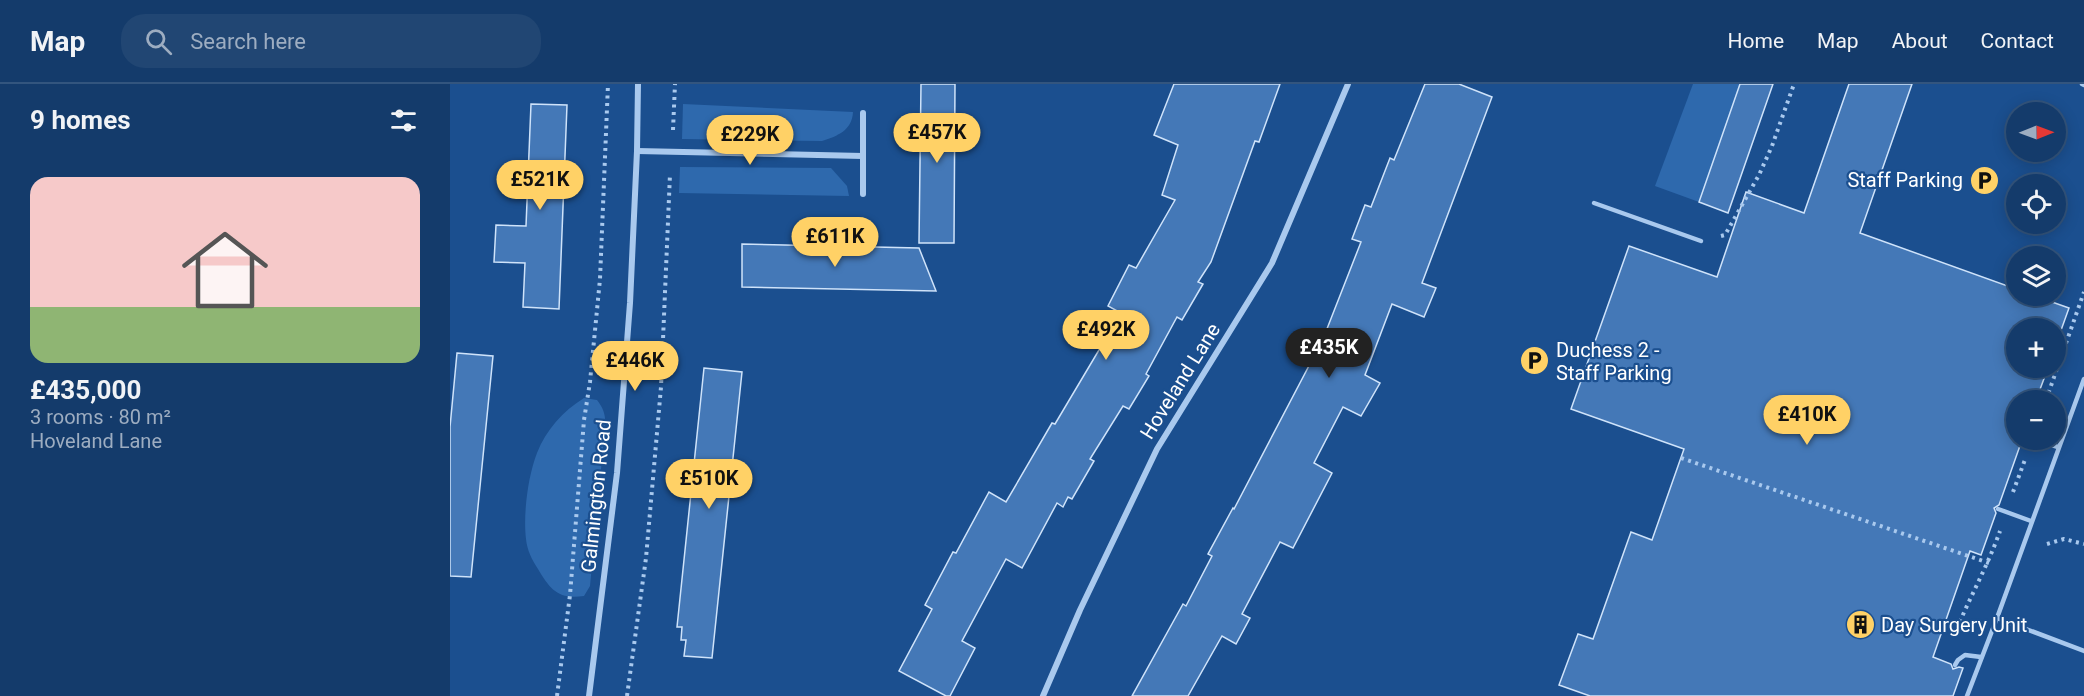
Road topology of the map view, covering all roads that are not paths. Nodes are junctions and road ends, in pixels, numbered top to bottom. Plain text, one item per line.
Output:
1 (638, 84) edge
2 (1348, 84) edge
3 (863, 113) dead end
4 (637, 151) junction
5 (863, 156) junction
6 (863, 194) dead end
7 (1594, 203) dead end
8 (1701, 241) road end
9 (2084, 379) edge
10 (2066, 426) edge
11 (2057, 450) edge
12 (1998, 509) dead end
13 (2031, 520) junction
14 (1996, 618) junction
15 (2084, 651) edge
16 (1981, 657) junction
17 (1955, 665) dead end
18 (589, 696) edge
19 (1043, 696) edge
20 (1967, 696) edge

1 - 4 street, Galmington Road
2 - 19 street, Hoveland Lane
3 - 5 street
4 - 5 street
4 - 18 street, Galmington Road
5 - 6 street
7 - 8 lane
9 - 10 lane
11 - 13 lane
12 - 13 lane
13 - 14 lane
14 - 15 lane
14 - 16 lane
16 - 17 lane
16 - 20 lane

